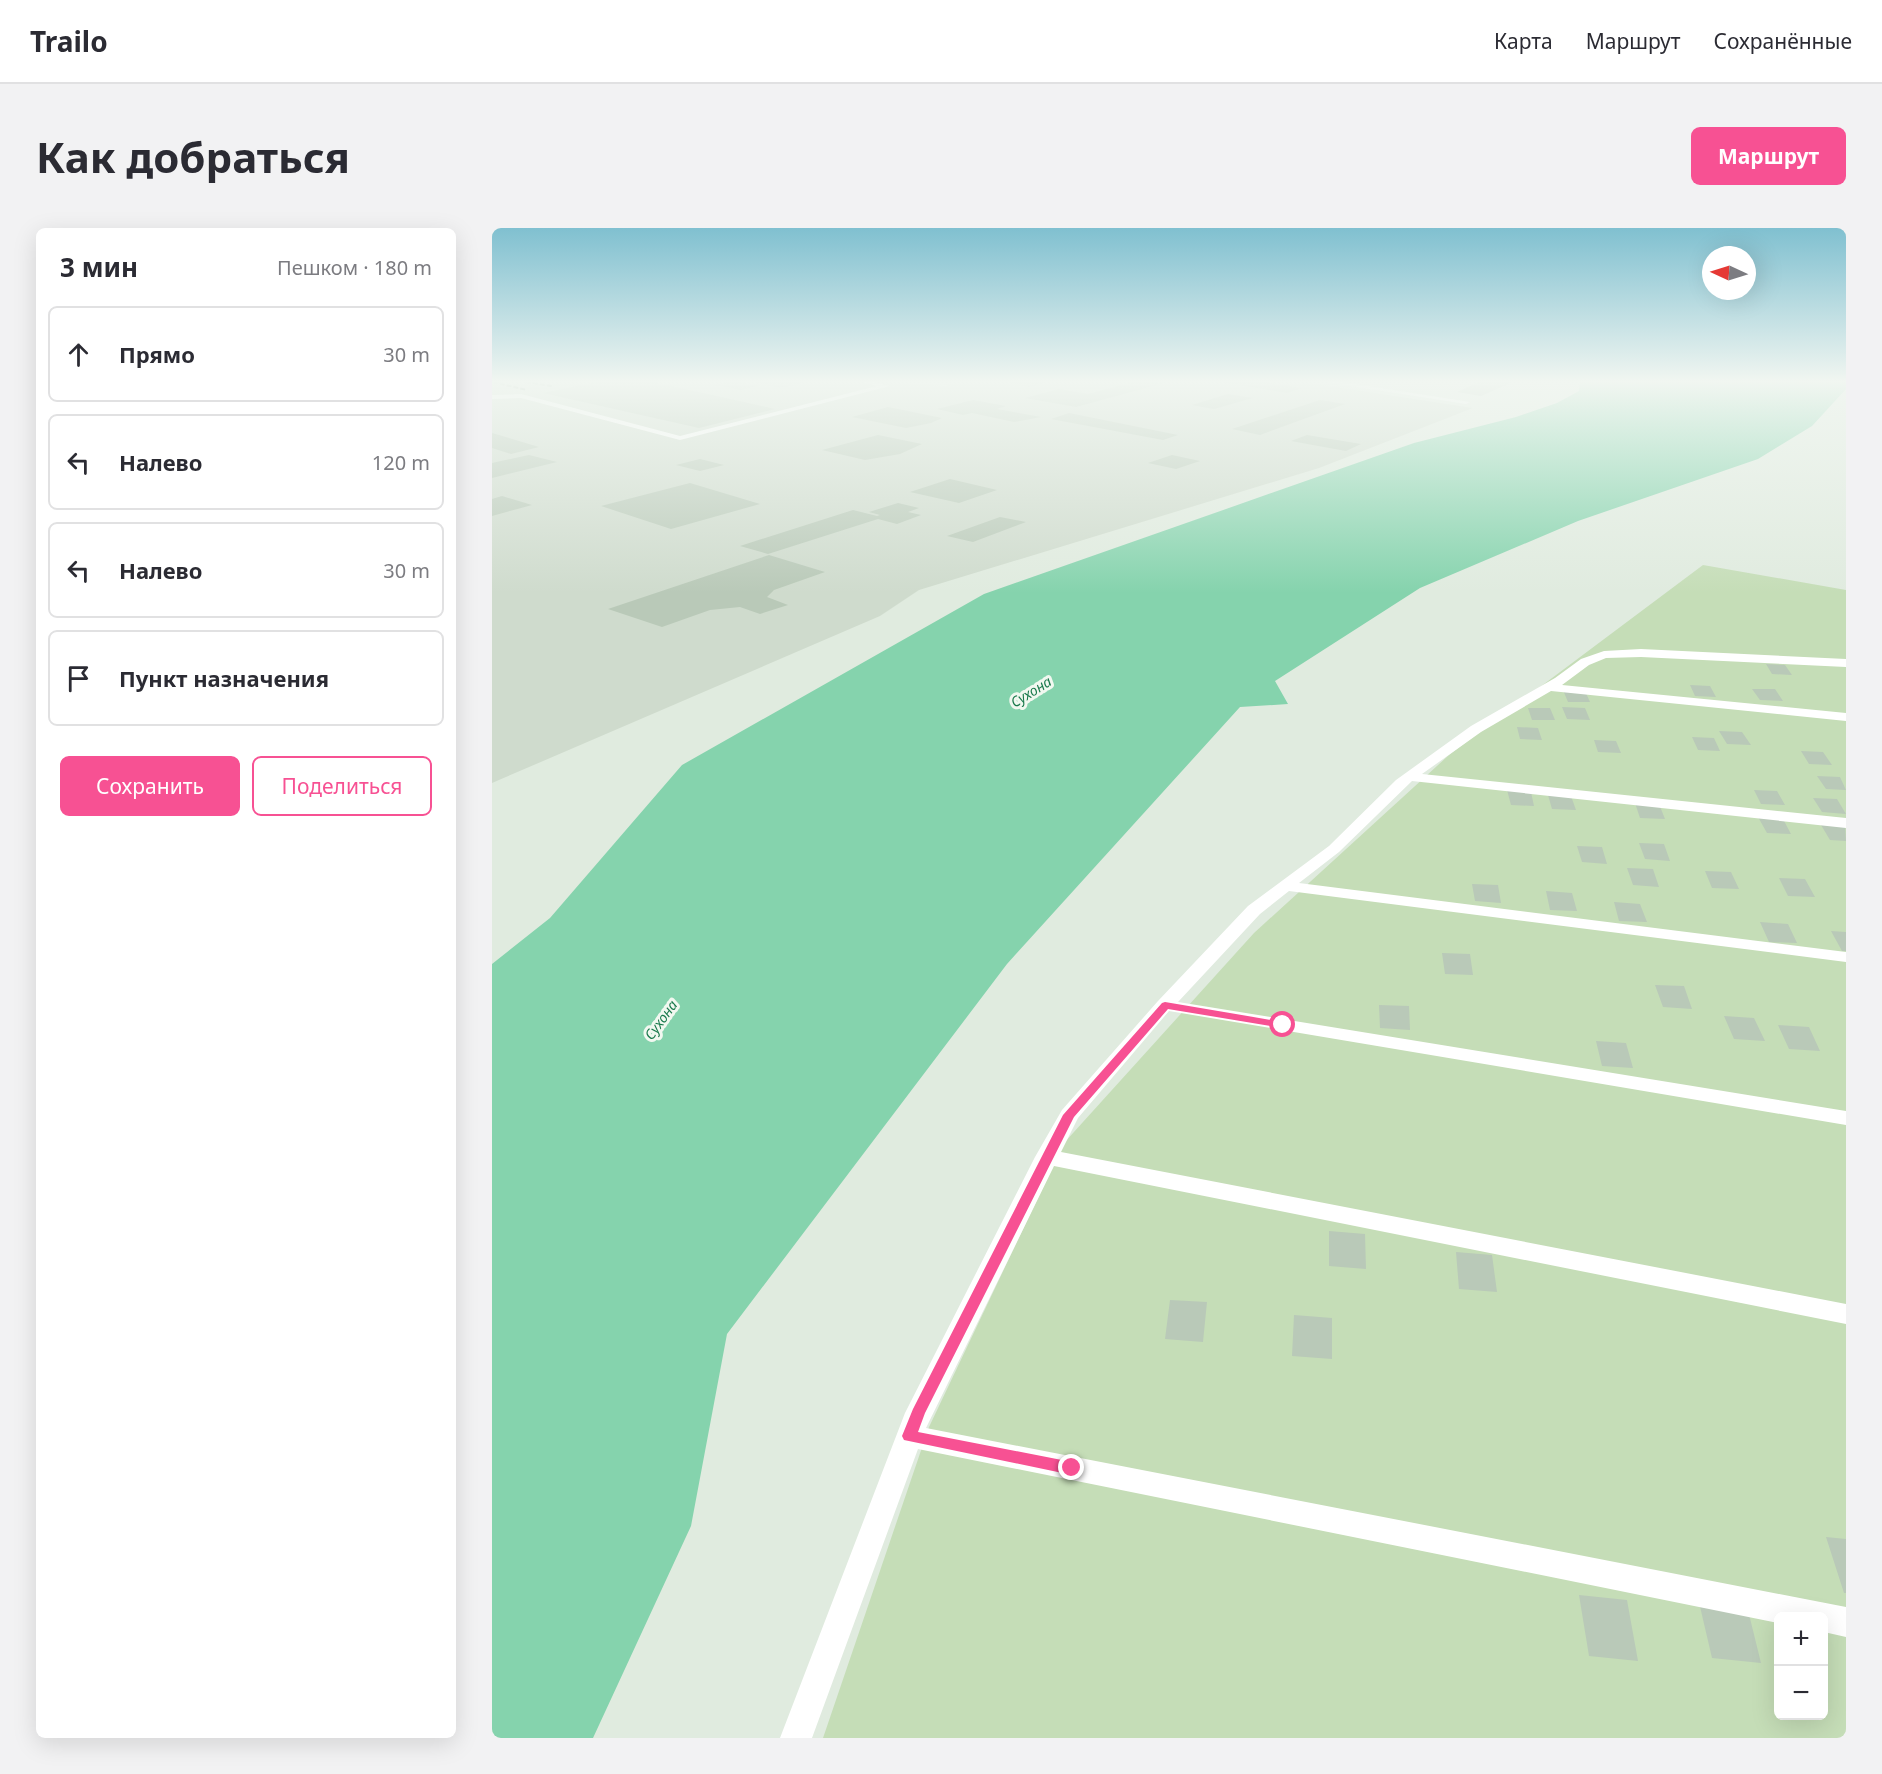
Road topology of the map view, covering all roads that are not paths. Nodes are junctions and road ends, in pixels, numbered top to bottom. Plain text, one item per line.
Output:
1 (1846, 663) edge
2 (1549, 687) junction
3 (1846, 717) edge
4 (1410, 777) junction
5 (1846, 823) edge
6 (1284, 886) junction
7 (1846, 957) edge
8 (1165, 1005) junction
9 (1846, 1118) edge
10 (1046, 1157) junction
11 (1846, 1314) edge
12 (909, 1436) junction
13 (1793, 1612) edge
14 (1828, 1619) edge
15 (1846, 1622) edge
16 (796, 1738) edge

1 - 2 street
2 - 3 street
2 - 4 street
4 - 5 street
4 - 6 street
6 - 7 street
6 - 8 street
8 - 9 street
8 - 10 street
10 - 11 street
10 - 12 street
12 - 13 street
12 - 16 street
14 - 15 street

